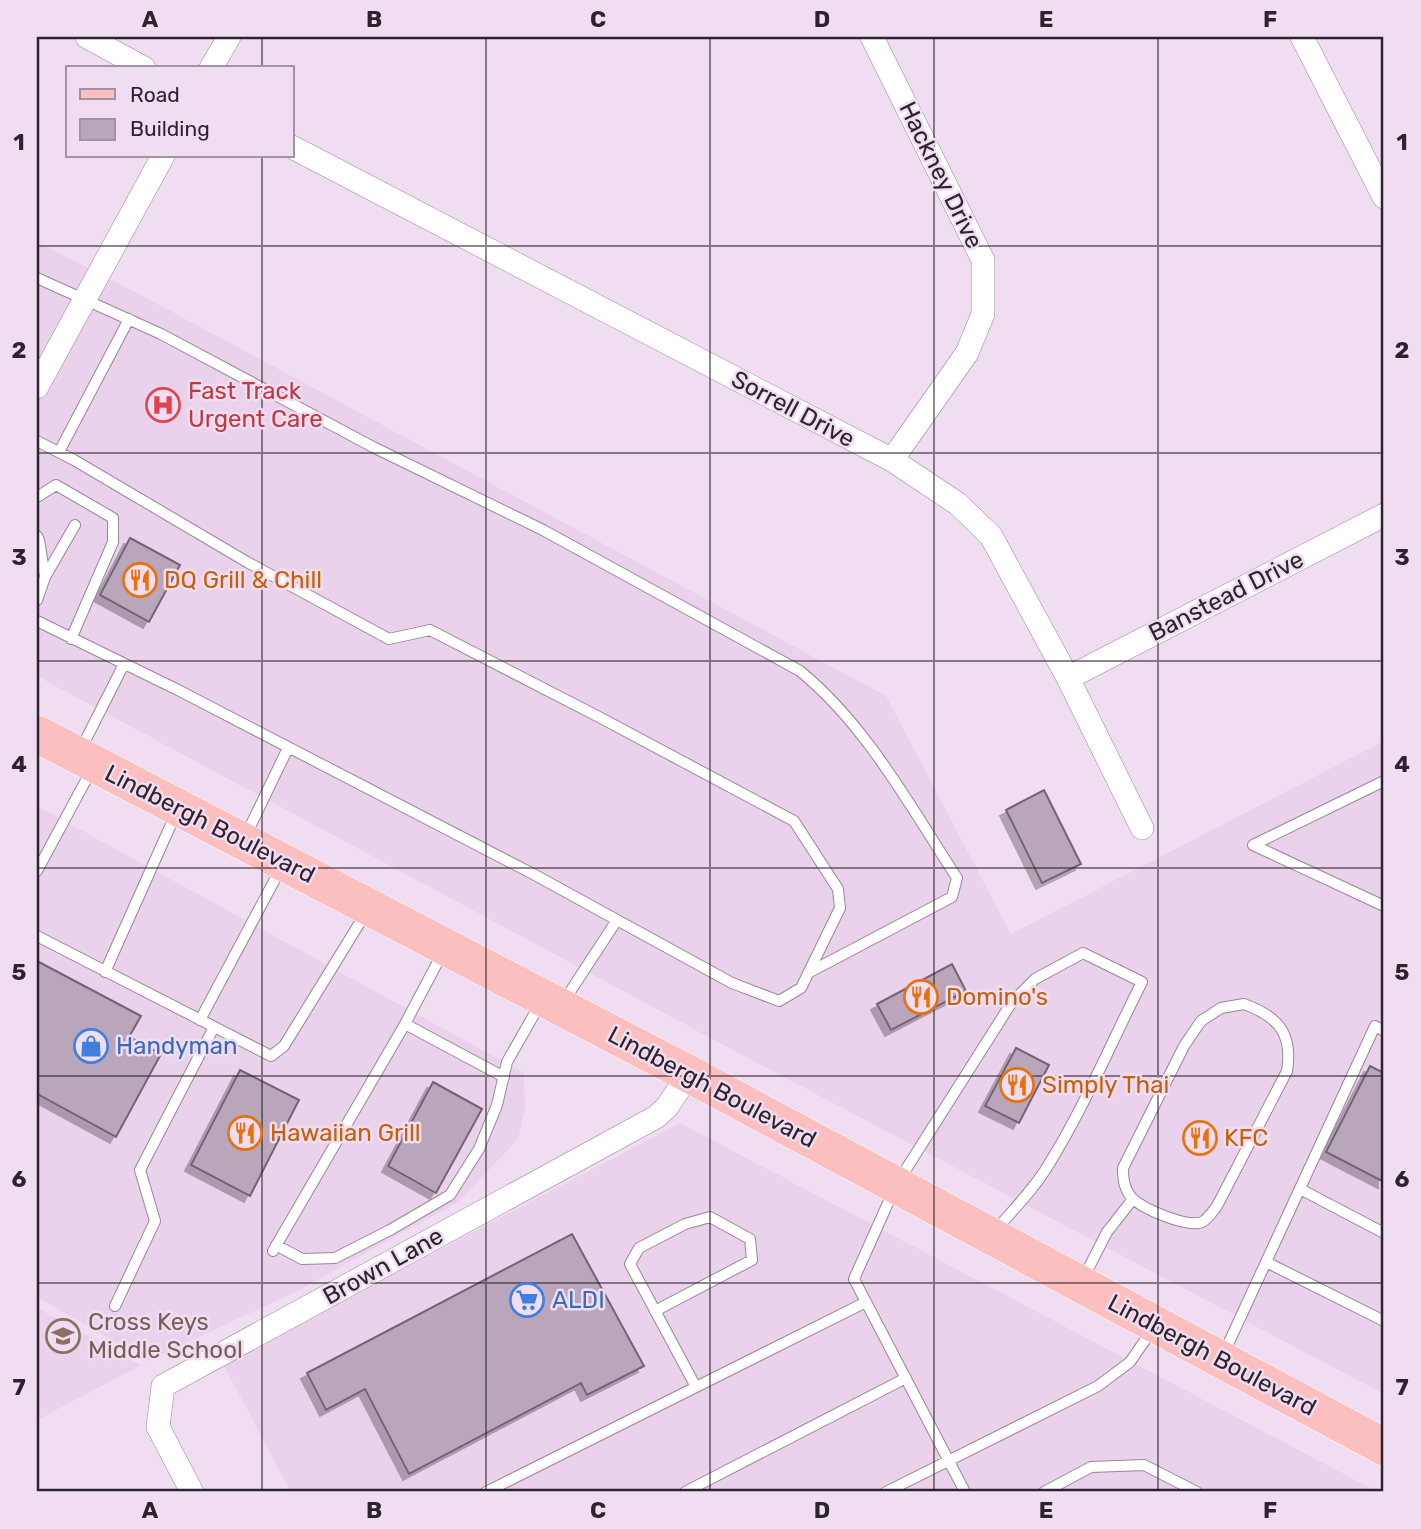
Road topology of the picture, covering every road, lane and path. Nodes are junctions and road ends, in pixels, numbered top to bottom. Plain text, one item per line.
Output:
1 (87, 37) edge
2 (229, 37) edge
3 (872, 37) edge
4 (1302, 37) edge
5 (140, 66) edge
6 (212, 66) edge
7 (294, 148) edge
8 (162, 158) edge
9 (1384, 197) edge
10 (37, 278) edge
11 (85, 298) junction
12 (129, 318) junction
13 (37, 387) edge
14 (37, 441) edge
15 (60, 452) junction
16 (892, 460) junction
17 (37, 497) edge
18 (1384, 515) edge
19 (75, 525) dead end
20 (37, 536) edge
21 (45, 577) junction
22 (37, 600) edge
23 (37, 621) edge
24 (71, 639) junction
25 (124, 664) junction
26 (1068, 678) junction
27 (37, 734) edge
28 (288, 748) junction
29 (86, 759) junction
30 (1384, 780) edge
31 (179, 807) junction
32 (1142, 828) dead end
33 (243, 841) junction
34 (284, 862) junction
35 (37, 871) edge
36 (369, 906) junction
37 (1384, 906) edge
38 (617, 920) junction
39 (37, 936) edge
40 (446, 946) junction
41 (105, 972) junction
42 (808, 974) junction
43 (552, 1002) junction
44 (200, 1020) junction
45 (405, 1024) junction
46 (214, 1027) junction
47 (1384, 1031) edge
48 (689, 1074) junction
49 (504, 1077) junction
50 (896, 1185) junction
51 (1300, 1189) junction
52 (1133, 1199) junction
53 (1384, 1233) edge
54 (991, 1236) junction
55 (1266, 1262) junction
56 (1081, 1284) junction
57 (866, 1302) junction
58 (115, 1306) dead end
59 (655, 1311) junction
60 (1384, 1321) edge
61 (1157, 1324) junction
62 (1221, 1359) junction
63 (906, 1378) junction
64 (696, 1387) junction
65 (1382, 1442) edge
66 (949, 1460) junction
67 (192, 1492) edge
68 (486, 1492) edge
69 (685, 1492) edge
70 (886, 1492) edge
71 (965, 1492) edge
72 (1044, 1492) edge
73 (1197, 1492) edge

1 - 5 street
2 - 6 street
3 - 16 street, Hackney Drive
4 - 9 street
7 - 16 street, Sorrell Drive
8 - 11 street
10 - 11 lane
11 - 12 lane
11 - 13 street
12 - 15 lane
12 - 42 lane
14 - 15 lane
15 - 42 lane
16 - 26 street, Sorrell Drive
17 - 24 lane
18 - 26 street, Banstead Drive
19 - 21 lane
20 - 21 lane
21 - 22 lane
23 - 24 lane
24 - 25 lane
25 - 28 lane
25 - 29 lane
26 - 32 street, Sorrell Drive
27 - 29 main road, Lindbergh Boulevard
28 - 33 lane
28 - 38 lane
29 - 31 main road, Lindbergh Boulevard
29 - 35 lane
30 - 37 lane
31 - 33 main road, Lindbergh Boulevard
31 - 41 lane
33 - 34 main road, Lindbergh Boulevard
34 - 36 main road, Lindbergh Boulevard
34 - 44 lane
36 - 40 main road, Lindbergh Boulevard
36 - 46 lane
38 - 42 lane
38 - 43 lane
39 - 41 lane
40 - 43 main road, Lindbergh Boulevard
40 - 45 lane
41 - 44 lane
43 - 48 main road, Lindbergh Boulevard
43 - 49 lane
44 - 46 lane
45 - 49 lane
45 - 49 lane
46 - 58 lane
47 - 51 lane
48 - 50 main road, Lindbergh Boulevard
48 - 67 street, Brown Lane
50 - 54 main road, Lindbergh Boulevard
50 - 54 lane
50 - 57 lane
51 - 53 lane
51 - 55 lane
52 - 52 lane
52 - 56 lane
54 - 56 main road, Lindbergh Boulevard
55 - 60 lane
55 - 62 lane
56 - 61 main road, Lindbergh Boulevard
57 - 63 lane
57 - 64 lane
59 - 59 lane
59 - 64 lane
61 - 62 main road, Lindbergh Boulevard
61 - 66 lane
62 - 65 main road, Lindbergh Boulevard
63 - 66 lane
63 - 69 lane
64 - 68 lane
66 - 70 lane
66 - 71 lane
72 - 73 lane

